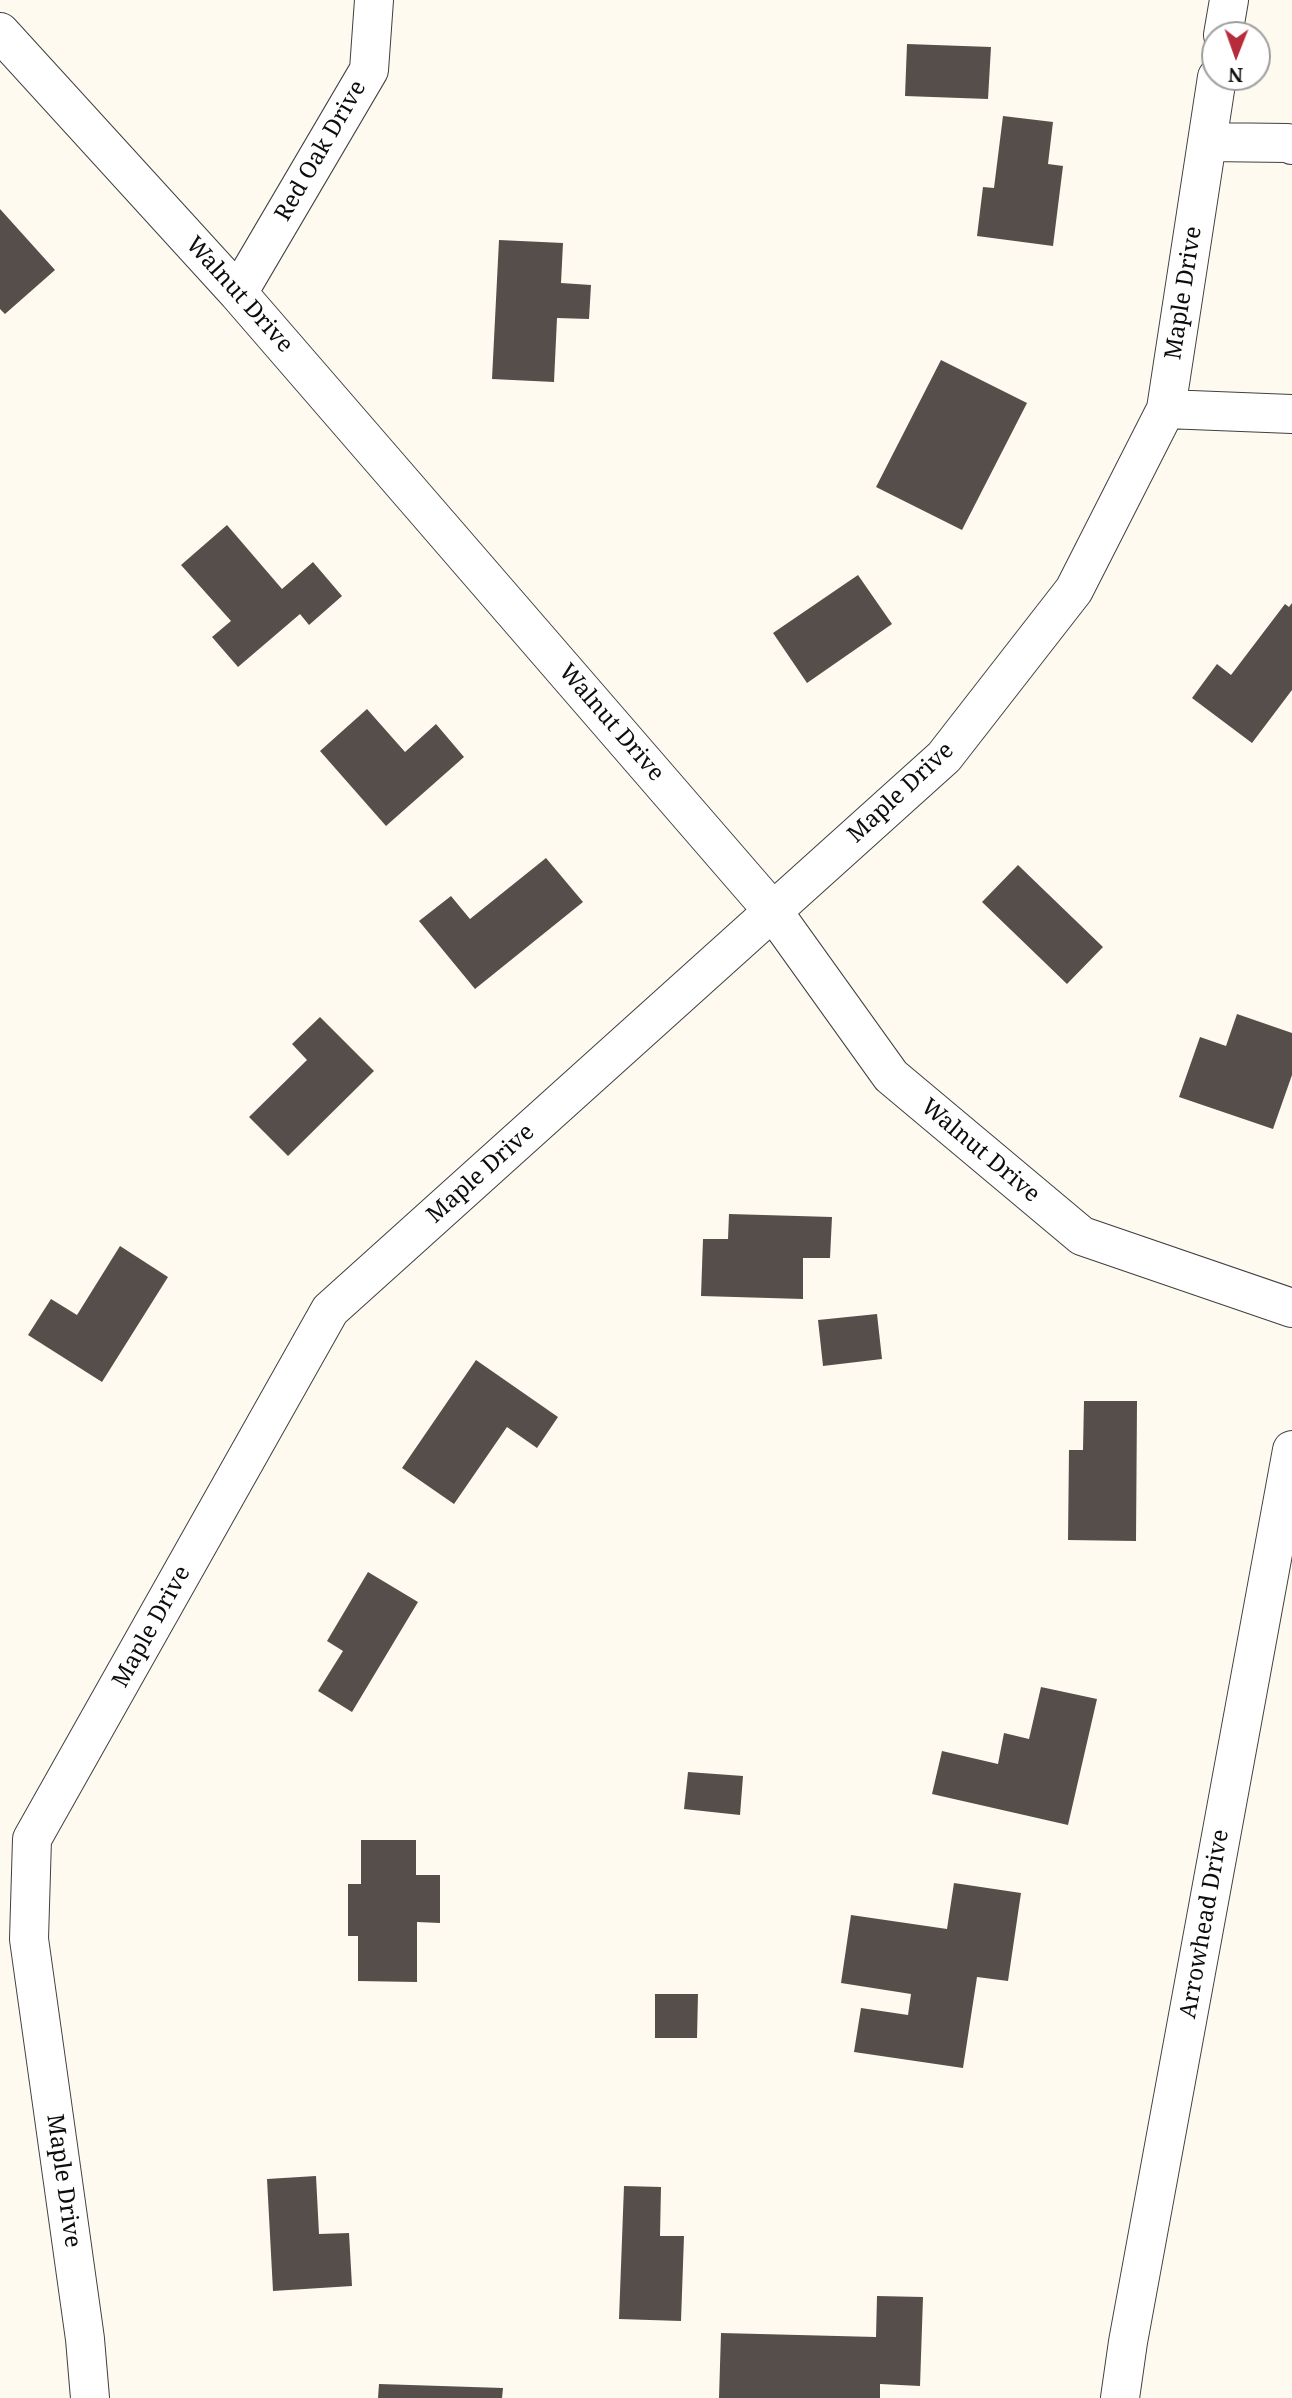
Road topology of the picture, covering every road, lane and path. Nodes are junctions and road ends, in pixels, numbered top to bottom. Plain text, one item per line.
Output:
1 (373, 0) edge
2 (1229, 0) edge
3 (1225, 21) edge
4 (0, 32) edge
5 (1215, 91) edge
6 (1207, 142) junction
7 (1292, 145) edge
8 (238, 293) junction
9 (1166, 409) junction
10 (1292, 414) edge
11 (772, 910) junction
12 (1292, 1308) edge
13 (1292, 1450) edge
14 (90, 2398) edge
15 (1120, 2398) edge

1 - 8 street, Red Oak Drive
2 - 3 street
4 - 8 street, Walnut Drive
5 - 6 street, Maple Drive
6 - 7 street
6 - 9 street, Maple Drive
8 - 11 street, Walnut Drive
9 - 10 street
9 - 11 street, Maple Drive
11 - 12 street, Walnut Drive
11 - 14 street, Maple Drive
13 - 15 street, Arrowhead Drive

